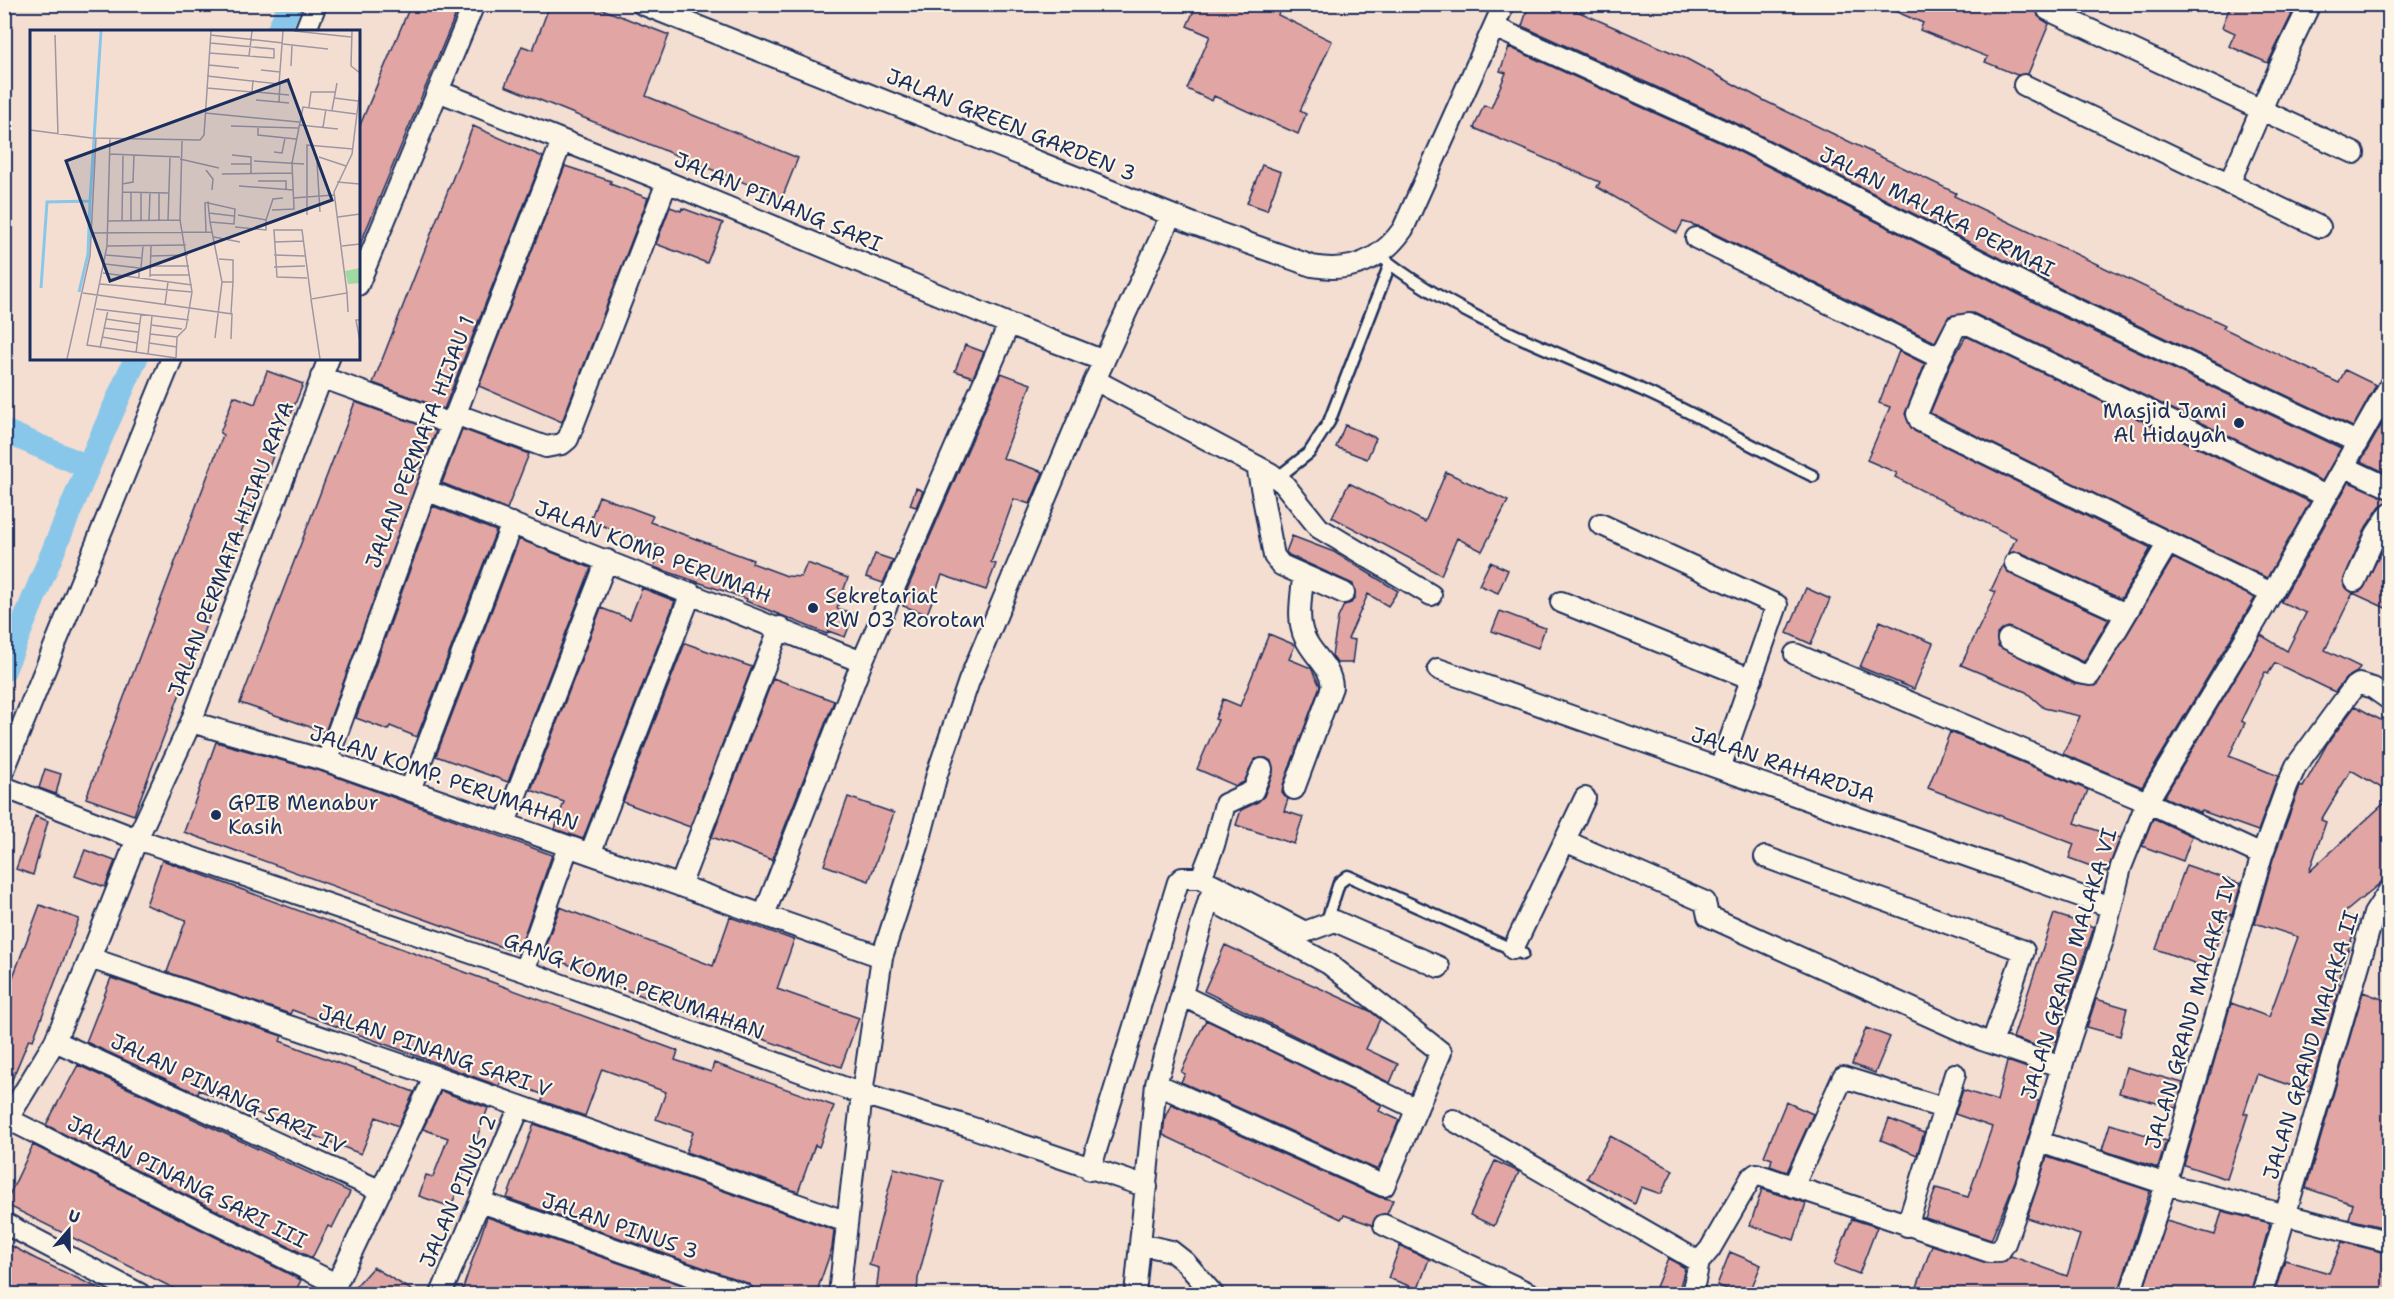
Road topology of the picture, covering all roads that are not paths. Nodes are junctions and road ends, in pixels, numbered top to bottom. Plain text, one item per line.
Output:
1 (316, 4) edge
2 (474, 4) edge
3 (642, 4) edge
4 (1503, 4) edge
5 (2310, 4) edge
6 (2048, 10) dead end
7 (1494, 27) junction
8 (306, 30) edge
9 (2024, 85) dead end
10 (438, 91) junction
11 (2262, 110) junction
12 (562, 141) junction
13 (2354, 153) dead end
14 (668, 182) junction
15 (2229, 184) junction
16 (1171, 215) junction
17 (2320, 228) dead end
18 (1696, 238) dead end
19 (1378, 260) junction
20 (360, 280) edge
21 (1009, 324) junction
22 (1940, 358) junction
23 (1102, 359) junction
24 (171, 360) edge
25 (325, 368) edge
26 (1095, 380) junction
27 (2390, 385) edge
28 (453, 419) junction
29 (2357, 442) junction
30 (1257, 466) junction
31 (2345, 467) junction
32 (1813, 476) dead end
33 (1277, 478) junction
34 (2390, 488) edge
35 (426, 489) junction
36 (2326, 496) junction
37 (2390, 513) edge
38 (512, 523) junction
39 (1600, 524) dead end
40 (2168, 543) junction
41 (607, 560) junction
42 (2015, 563) dead end
43 (1303, 576) junction
44 (2355, 581) dead end
45 (691, 593) junction
46 (1344, 593) dead end
47 (2271, 593) junction
48 (1431, 595) dead end
49 (1561, 602) dead end
50 (2126, 614) junction
51 (780, 627) junction
52 (2008, 639) dead end
53 (1795, 654) dead end
54 (862, 662) junction
55 (1438, 669) dead end
56 (1752, 679) junction
57 (2390, 700) edge
58 (191, 722) junction
59 (327, 761) junction
60 (1720, 768) junction
61 (1262, 769) dead end
62 (4, 770) edge
63 (4, 787) edge
64 (1294, 789) dead end
65 (410, 790) junction
66 (1585, 798) dead end
67 (2147, 802) junction
68 (505, 823) junction
69 (138, 839) junction
70 (1565, 841) junction
71 (568, 847) junction
72 (590, 854) junction
73 (2262, 855) junction
74 (1765, 857) dead end
75 (1201, 878) junction
76 (680, 886) junction
77 (2390, 889) edge
78 (2111, 907) junction
79 (764, 915) junction
80 (1326, 924) junction
81 (1518, 952) joint
82 (882, 957) junction
83 (90, 958) junction
84 (1439, 967) dead end
85 (524, 971) junction
86 (1183, 996) junction
87 (55, 1041) junction
88 (1992, 1043) junction
89 (2062, 1067) junction
90 (1955, 1074) dead end
91 (435, 1076) junction
92 (1156, 1084) junction
93 (862, 1094) junction
94 (520, 1106) junction
95 (1943, 1108) junction
96 (1417, 1109) junction
97 (1453, 1120) dead end
98 (6, 1122) edge
99 (2040, 1142) junction
100 (1090, 1170) junction
101 (2166, 1184) junction
102 (1147, 1187) junction
103 (1793, 1187) junction
104 (381, 1191) junction
105 (481, 1202) junction
106 (2284, 1217) junction
107 (848, 1222) junction
108 (4, 1223) edge
109 (1384, 1225) dead end
110 (1907, 1226) junction
111 (2390, 1242) edge
112 (1140, 1244) junction
113 (1699, 1262) junction
114 (333, 1291) edge
115 (1519, 1292) edge
116 (140, 1294) edge
117 (441, 1294) edge
118 (743, 1294) edge
119 (839, 1294) edge
120 (1135, 1294) edge
121 (1213, 1294) edge
122 (1692, 1294) edge
123 (2130, 1294) edge
124 (2262, 1294) edge

1 - 8 street
2 - 10 street
3 - 16 street, JALAN GREEN GARDEN 3
4 - 7 street
5 - 11 street
6 - 11 street
7 - 19 street
7 - 29 street, JALAN MALAKA PERMAI
9 - 15 street
10 - 12 street, JALAN PINANG SARI
10 - 20 street
11 - 13 street
11 - 15 street
12 - 14 street, JALAN PINANG SARI
12 - 28 street, JALAN PERMATA HIJAU 1
14 - 21 street, JALAN PINANG SARI
14 - 28 street
15 - 17 street
16 - 19 street, JALAN GREEN GARDEN 3
16 - 23 street
18 - 22 street
19 - 32 lane
19 - 33 lane
21 - 23 street, JALAN PINANG SARI
21 - 54 street
22 - 36 street
22 - 40 street
23 - 26 street
24 - 62 street
25 - 28 street
25 - 58 street, JALAN PERMATA HIJAU RAYA
26 - 30 street
26 - 82 street
27 - 29 street, JALAN GRAND MALAKA VI
28 - 35 street, JALAN PERMATA HIJAU 1
29 - 31 street, JALAN GRAND MALAKA VI
30 - 33 street
30 - 43 street
31 - 34 street
31 - 36 street, JALAN GRAND MALAKA VI
33 - 48 street
35 - 38 street, JALAN KOMP. PERUMAH
35 - 59 street, JALAN PERMATA HIJAU 1
36 - 47 street, JALAN GRAND MALAKA VI
37 - 44 street
38 - 41 street, JALAN KOMP. PERUMAH
38 - 65 street
39 - 56 street
40 - 47 street
40 - 50 street
41 - 45 street, JALAN KOMP. PERUMAH
41 - 68 street
42 - 50 street
43 - 46 street
43 - 64 street
45 - 51 street, JALAN KOMP. PERUMAH
45 - 72 street
47 - 67 street, JALAN GRAND MALAKA VI
49 - 56 street
50 - 52 street
51 - 54 street, JALAN KOMP. PERUMAH
51 - 76 street
53 - 67 street
54 - 79 street
55 - 60 street, JALAN RAHARDJA
56 - 60 street
57 - 73 street, JALAN GRAND MALAKA IV
58 - 59 street, JALAN KOMP. PERUMAHAN
58 - 69 street, JALAN PERMATA HIJAU RAYA
59 - 65 street, JALAN KOMP. PERUMAHAN
60 - 78 street, JALAN RAHARDJA
61 - 75 street
63 - 69 street, GANG KOMP. PERUMAHAN
65 - 68 street, JALAN KOMP. PERUMAHAN
66 - 70 street
67 - 73 street
67 - 78 street, JALAN GRAND MALAKA VI
68 - 71 street, JALAN KOMP. PERUMAHAN
69 - 83 street, JALAN PERMATA HIJAU RAYA
69 - 85 street, GANG KOMP. PERUMAHAN
70 - 81 street
70 - 88 street
71 - 72 street, JALAN KOMP. PERUMAHAN
71 - 85 street
72 - 76 street, JALAN KOMP. PERUMAHAN
73 - 101 street, JALAN GRAND MALAKA IV
74 - 88 street
75 - 80 street
75 - 100 street
76 - 79 street, JALAN KOMP. PERUMAHAN
77 - 106 street, JALAN GRAND MALAKA II
78 - 89 street, JALAN GRAND MALAKA VI
79 - 82 street, JALAN KOMP. PERUMAHAN
80 - 81 lane
80 - 84 street
82 - 93 street
83 - 87 street
83 - 91 street, JALAN PINANG SARI V
85 - 93 street, GANG KOMP. PERUMAHAN
86 - 92 street
86 - 96 street
86 - 96 street
87 - 98 street, JALAN PINANG SARI III
87 - 104 street, JALAN PINANG SARI IV
88 - 89 street
89 - 99 street, JALAN GRAND MALAKA VI
90 - 95 street
91 - 94 street, JALAN PINANG SARI V
91 - 104 street
92 - 96 street
92 - 102 street
93 - 100 street, GANG KOMP. PERUMAHAN
93 - 107 street
94 - 105 street, JALAN PINUS 2
94 - 107 street, JALAN PINANG SARI V
95 - 103 street
95 - 110 street
97 - 113 street
98 - 114 street, JALAN PINANG SARI III
99 - 101 street
99 - 110 street, JALAN GRAND MALAKA VI
100 - 102 street, GANG KOMP. PERUMAHAN
101 - 106 street
101 - 123 street, JALAN GRAND MALAKA IV
102 - 112 street
103 - 110 street
103 - 113 street
104 - 114 street
105 - 117 street, JALAN PINUS 2
105 - 118 street, JALAN PINUS 3
106 - 111 street
106 - 124 street, JALAN GRAND MALAKA II
107 - 119 street
108 - 116 street
109 - 115 street
112 - 120 street
112 - 121 street
113 - 122 street

